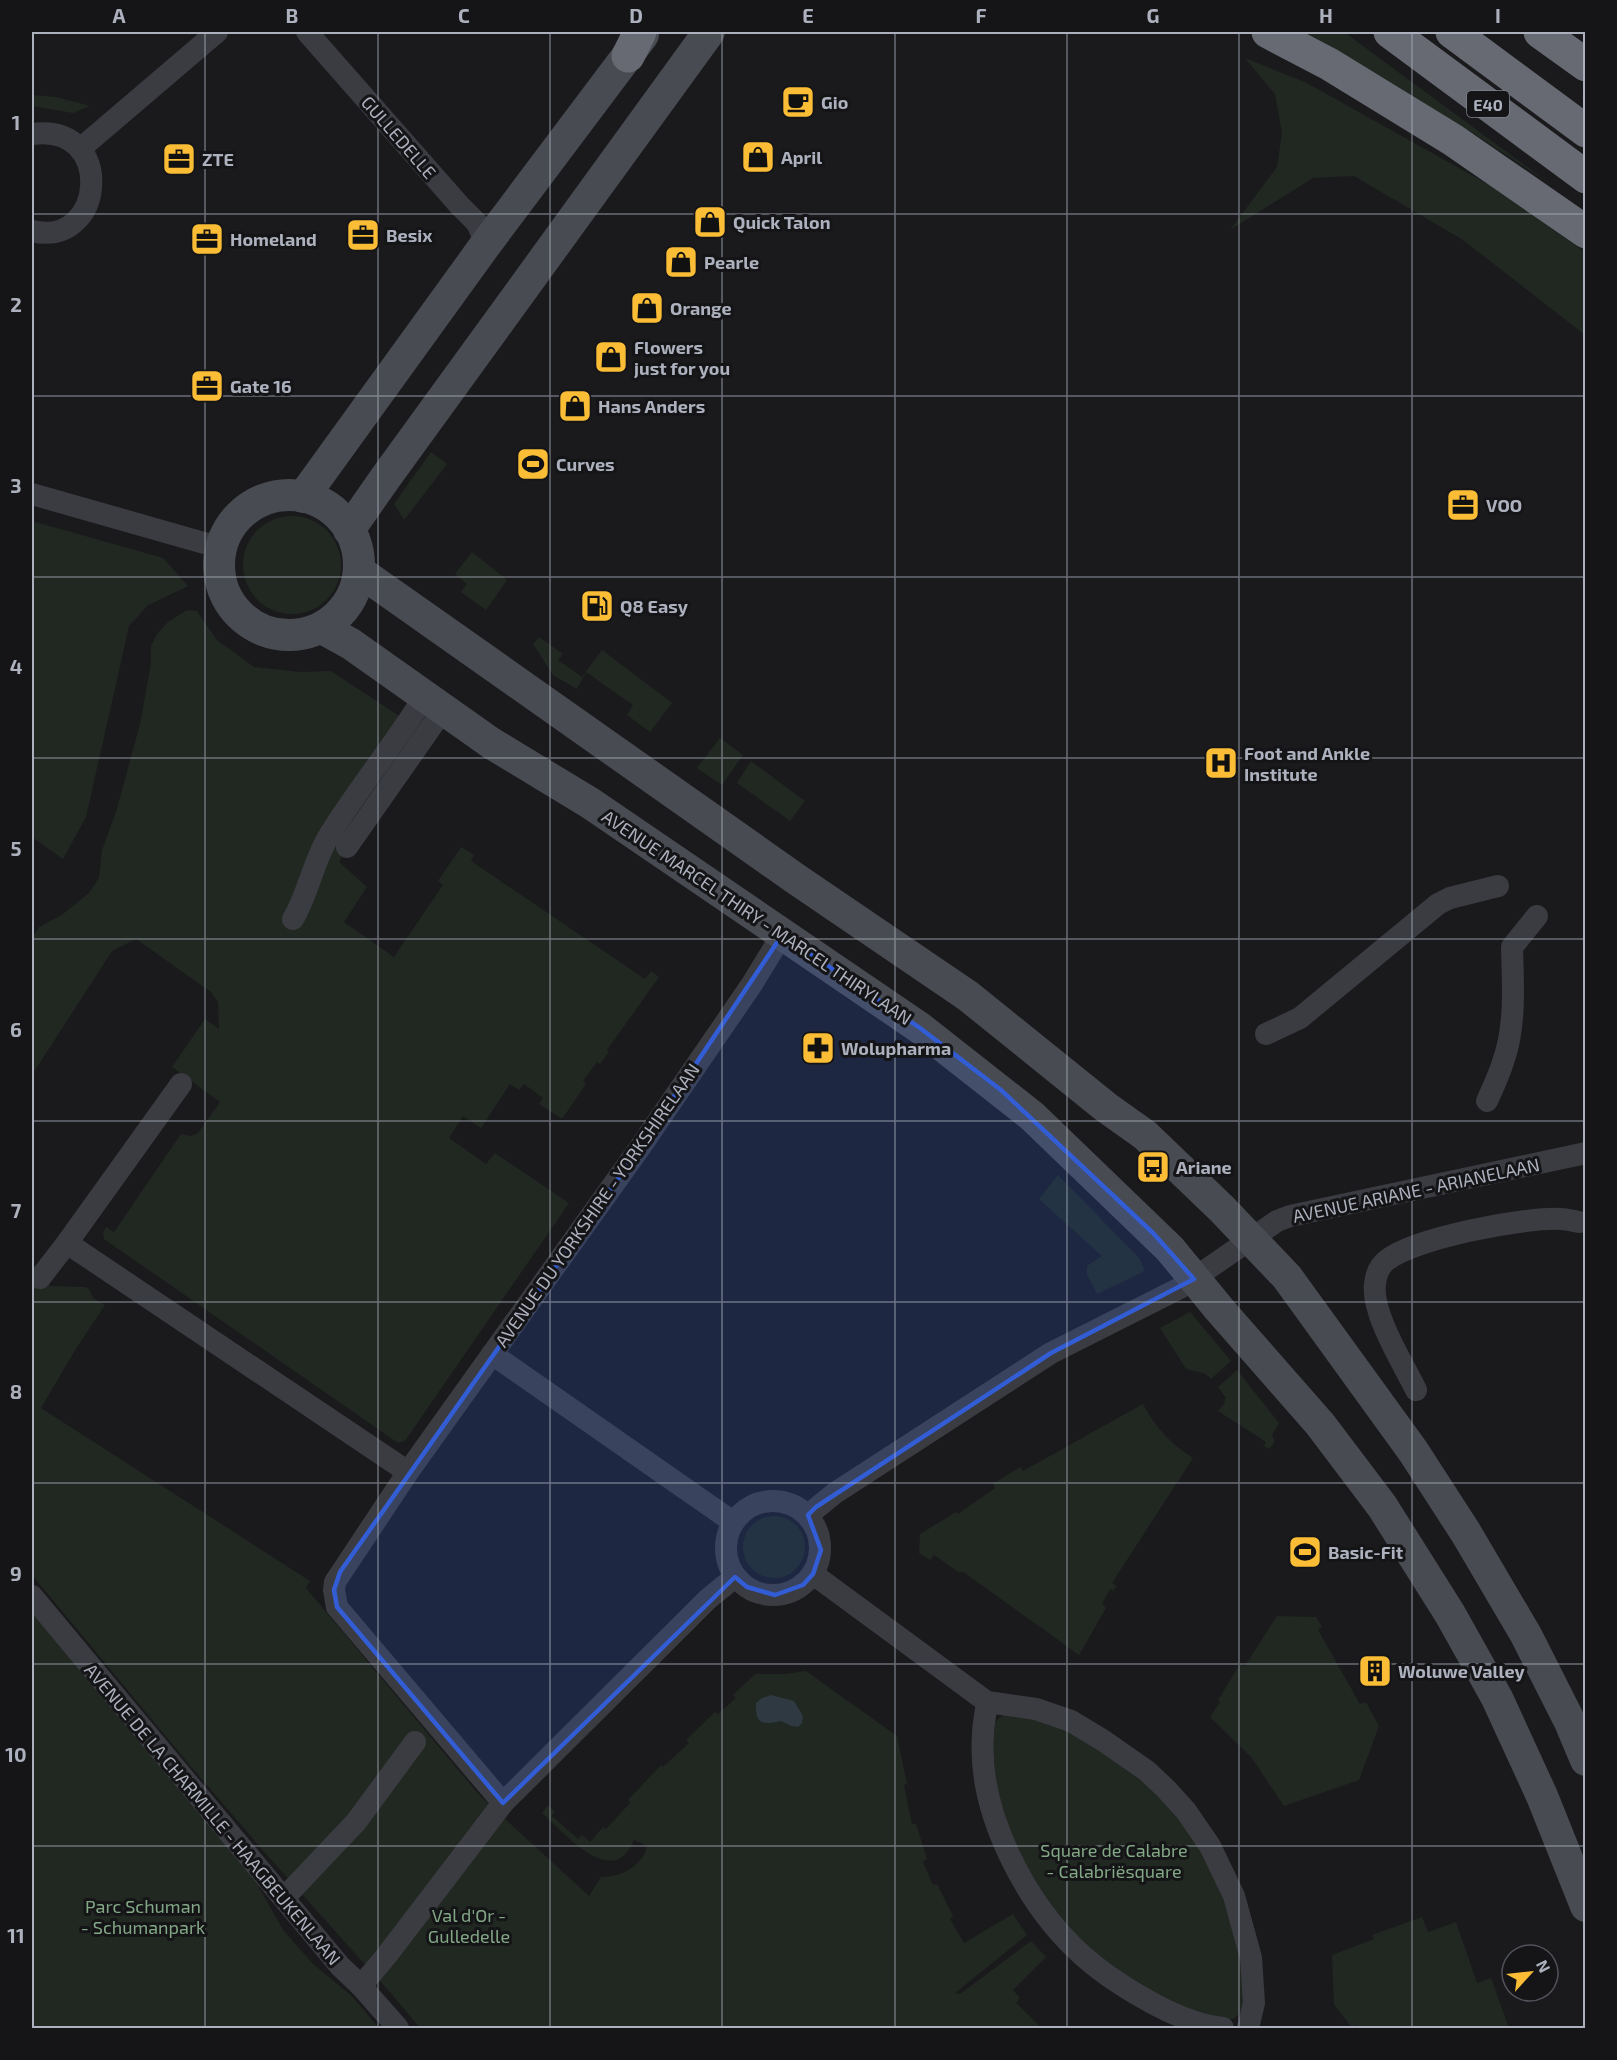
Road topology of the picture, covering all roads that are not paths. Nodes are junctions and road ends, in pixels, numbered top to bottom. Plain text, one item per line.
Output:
1 (217, 32) edge
2 (307, 32) edge
3 (709, 32) edge
4 (1268, 32) edge
5 (1390, 32) edge
6 (1452, 32) edge
7 (1540, 32) edge
8 (638, 40) edge
9 (1586, 65) edge
10 (1586, 131) edge
11 (32, 134) edge
12 (80, 149) junction
13 (1586, 177) edge
14 (32, 231) edge
15 (1586, 232) edge
16 (486, 244) junction
17 (32, 494) edge
18 (303, 497) junction
19 (349, 530) junction
20 (222, 546) junction
21 (359, 571) junction
22 (322, 628) junction
23 (430, 709) junction
24 (347, 847) dead end
25 (1498, 886) dead end
26 (1538, 916) dead end
27 (293, 919) dead end
28 (782, 935) junction
29 (1266, 1034) dead end
30 (181, 1084) dead end
31 (1487, 1101) dead end
32 (1586, 1154) edge
33 (1579, 1222) dead end
34 (1251, 1239) junction
35 (68, 1243) junction
36 (40, 1278) dead end
37 (1194, 1278) junction
38 (492, 1354) junction
39 (1416, 1390) dead end
40 (408, 1472) junction
41 (808, 1515) junction
42 (733, 1522) junction
43 (813, 1574) junction
44 (735, 1577) junction
45 (32, 1596) edge
46 (987, 1702) junction
47 (415, 1742) dead end
48 (1586, 1760) edge
49 (503, 1803) junction
50 (284, 1899) junction
51 (1586, 1906) edge
52 (361, 1986) junction
53 (398, 2028) edge
54 (1222, 2028) edge
55 (1248, 2028) edge

1 - 12 street
2 - 16 street, GULLEDELLE
3 - 19 main road
4 - 15 highway
5 - 13 highway, E40
6 - 10 highway, E40
7 - 9 highway
8 - 16 main road
11 - 12 street
12 - 14 street
16 - 18 main road
17 - 20 street
18 - 19 main road
18 - 20 main road
19 - 21 main road
20 - 22 main road
21 - 22 main road
21 - 34 main road
22 - 23 main road, AVENUE MARCEL THIRY - MARCEL THIRYLAAN
23 - 24 street
23 - 27 street
23 - 28 main road, AVENUE MARCEL THIRY - MARCEL THIRYLAAN
25 - 29 street
26 - 31 street
28 - 37 main road, AVENUE MARCEL THIRY - MARCEL THIRYLAAN
28 - 38 street, AVENUE DU YORKSHIRE - YORKSHIRELAAN
30 - 35 street
32 - 34 street, AVENUE ARIANE - ARIANELAAN
33 - 39 street
34 - 37 street, AVENUE ARIANE - ARIANELAAN
34 - 48 main road
35 - 36 street
35 - 40 street
37 - 41 street, AVENUE ARIANE - ARIANELAAN
37 - 51 main road, AVENUE MARCEL THIRY - MARCEL THIRYLAAN
38 - 40 street, AVENUE DU YORKSHIRE - YORKSHIRELAAN
38 - 42 street
40 - 49 street, AVENUE DU YORKSHIRE - YORKSHIRELAAN
41 - 42 street
41 - 43 street
42 - 44 street
43 - 44 street
43 - 46 street
44 - 49 street
45 - 50 street, AVENUE DE LA CHARMILLE - HAAGBEUKENLAAN
46 - 54 street
46 - 55 street
47 - 50 street
49 - 52 street
50 - 52 street, AVENUE DE LA CHARMILLE - HAAGBEUKENLAAN
52 - 53 street, AVENUE DE LA CHARMILLE - HAAGBEUKENLAAN

